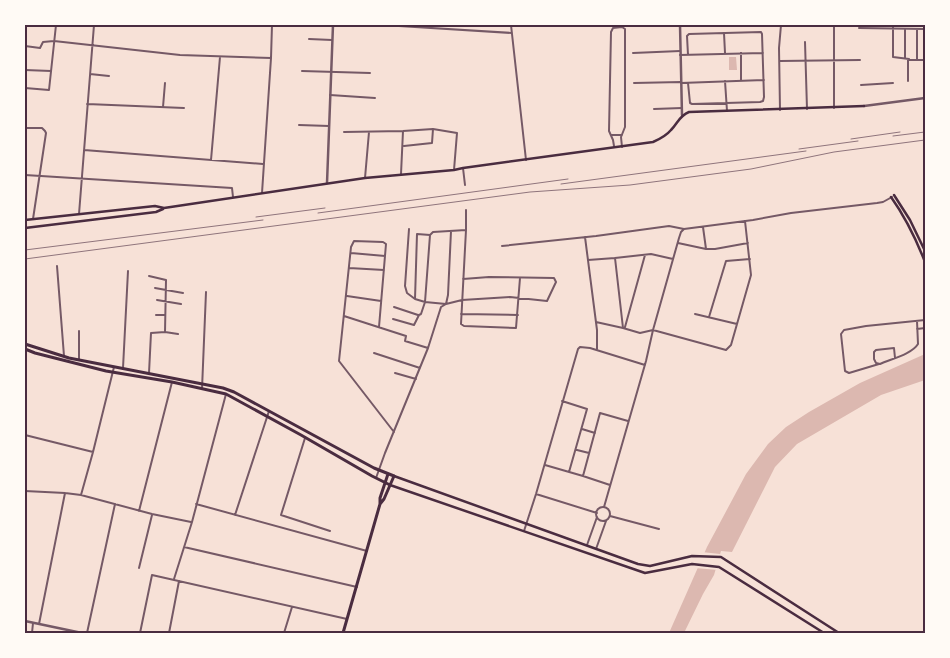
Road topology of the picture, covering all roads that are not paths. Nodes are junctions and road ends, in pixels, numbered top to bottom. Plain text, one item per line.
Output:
1 (56, 25) edge
2 (81, 25) edge
3 (272, 25) edge
4 (332, 25) edge
5 (511, 25) edge
6 (631, 25) edge
7 (635, 25) edge
8 (680, 25) edge
9 (781, 25) edge
10 (834, 25) edge
11 (94, 26) edge
12 (859, 28) dead end
13 (893, 28) junction
14 (905, 28) junction
15 (917, 29) junction
16 (925, 29) edge
17 (512, 33) junction
18 (724, 33) junction
19 (309, 39) dead end
20 (332, 40) junction
21 (54, 41) junction
22 (805, 42) dead end
23 (92, 45) junction
24 (25, 46) edge
25 (680, 51) junction
26 (633, 53) dead end
27 (741, 53) junction
28 (763, 53) junction
29 (725, 54) junction
30 (688, 55) junction
31 (680, 56) junction
32 (220, 57) junction
33 (271, 58) junction
34 (905, 58) junction
35 (909, 59) junction
36 (917, 59) junction
37 (860, 60) dead end
38 (924, 60) edge
39 (780, 61) junction
40 (834, 61) junction
41 (806, 62) junction
42 (25, 70) edge
43 (51, 71) junction
44 (302, 71) dead end
45 (331, 72) junction
46 (370, 73) dead end
47 (90, 74) junction
48 (110, 76) dead end
49 (764, 80) junction
50 (725, 81) junction
51 (741, 81) junction
52 (908, 81) dead end
53 (681, 82) junction
54 (165, 83) dead end
55 (634, 83) dead end
56 (688, 83) junction
57 (893, 83) dead end
58 (861, 84) dead end
59 (25, 88) edge
60 (330, 95) junction
61 (375, 98) dead end
62 (925, 98) edge
63 (726, 103) junction
64 (87, 104) junction
65 (864, 106) joint
66 (163, 107) junction
67 (184, 108) dead end
68 (682, 108) junction
69 (834, 108) junction
70 (807, 109) junction
71 (654, 110) dead end
72 (780, 110) junction
73 (727, 111) junction
74 (682, 115) junction
75 (299, 125) dead end
76 (329, 126) junction
77 (25, 128) edge
78 (433, 129) junction
79 (403, 131) junction
80 (344, 132) dead end
81 (369, 132) junction
82 (611, 135) junction
83 (622, 135) junction
84 (403, 146) junction
85 (614, 147) junction
86 (622, 147) junction
87 (83, 150) junction
88 (211, 160) junction
89 (526, 160) junction
90 (263, 164) junction
91 (463, 168) junction
92 (454, 170) junction
93 (25, 175) edge
94 (401, 175) junction
95 (39, 176) junction
96 (81, 178) junction
97 (365, 178) junction
98 (327, 184) junction
99 (465, 185) dead end
100 (262, 193) junction
101 (893, 196) junction
102 (233, 197) junction
103 (164, 208) junction
104 (466, 210) dead end
105 (79, 214) junction
106 (33, 219) junction
107 (25, 220) edge
108 (745, 221) junction
109 (703, 226) junction
110 (25, 228) edge
111 (409, 229) dead end
112 (684, 229) junction
113 (466, 230) junction
114 (451, 231) junction
115 (430, 235) junction
116 (585, 238) junction
117 (678, 243) junction
118 (748, 243) junction
119 (502, 246) dead end
120 (706, 250) junction
121 (925, 251) edge
122 (351, 253) junction
123 (645, 255) junction
124 (385, 256) junction
125 (615, 258) junction
126 (673, 259) junction
127 (750, 259) junction
128 (588, 260) junction
129 (925, 262) edge
130 (57, 266) dead end
131 (349, 268) junction
132 (384, 270) junction
133 (128, 271) dead end
134 (150, 276) dead end
135 (520, 278) junction
136 (463, 279) junction
137 (155, 288) dead end
138 (166, 290) junction
139 (206, 292) dead end
140 (183, 293) dead end
141 (346, 296) junction
142 (519, 298) junction
143 (414, 299) junction
144 (156, 300) dead end
145 (462, 300) junction
146 (381, 301) junction
147 (166, 302) junction
148 (425, 302) junction
149 (181, 304) dead end
150 (446, 304) junction
151 (394, 306) dead end
152 (461, 314) junction
153 (695, 314) dead end
154 (156, 315) dead end
155 (165, 315) junction
156 (419, 315) junction
157 (344, 316) junction
158 (518, 316) junction
159 (709, 317) junction
160 (393, 319) dead end
161 (925, 320) edge
162 (917, 321) junction
163 (596, 322) junction
164 (737, 324) junction
165 (379, 327) junction
166 (624, 328) junction
167 (925, 328) edge
168 (917, 329) junction
169 (652, 330) junction
170 (79, 331) dead end
171 (165, 332) junction
172 (178, 334) dead end
173 (25, 344) edge
174 (428, 348) junction
175 (25, 349) edge
176 (597, 350) junction
177 (374, 353) dead end
178 (64, 356) junction
179 (895, 358) junction
180 (79, 359) junction
181 (65, 360) junction
182 (879, 364) junction
183 (644, 365) junction
184 (114, 366) junction
185 (122, 368) junction
186 (420, 368) junction
187 (113, 372) junction
188 (149, 373) junction
189 (395, 373) dead end
190 (416, 380) junction
191 (172, 382) junction
192 (202, 384) junction
193 (202, 389) junction
194 (226, 394) junction
195 (562, 401) junction
196 (269, 411) junction
197 (267, 416) junction
198 (628, 421) junction
199 (301, 428) junction
200 (582, 429) junction
201 (394, 432) junction
202 (595, 433) junction
203 (298, 434) junction
204 (25, 435) edge
205 (305, 438) junction
206 (576, 450) junction
207 (93, 452) junction
208 (589, 453) junction
209 (544, 465) junction
210 (379, 471) junction
211 (569, 472) junction
212 (388, 474) junction
213 (394, 476) junction
214 (583, 476) junction
215 (376, 478) junction
216 (386, 482) junction
217 (390, 485) junction
218 (610, 485) junction
219 (25, 490) edge
220 (65, 493) junction
221 (536, 494) junction
222 (81, 496) junction
223 (115, 504) junction
224 (196, 504) junction
225 (380, 504) junction
226 (604, 507) junction
227 (139, 510) junction
228 (597, 513) junction
229 (152, 514) junction
230 (234, 515) junction
231 (610, 516) junction
232 (597, 517) junction
233 (606, 520) junction
234 (192, 522) junction
235 (526, 524) junction
236 (659, 529) dead end
237 (330, 531) dead end
238 (524, 531) junction
239 (587, 546) junction
240 (184, 547) junction
241 (596, 549) junction
242 (367, 551) junction
243 (139, 568) dead end
244 (174, 579) junction
245 (179, 581) junction
246 (357, 586) junction
247 (292, 606) junction
248 (347, 619) junction
249 (25, 621) edge
250 (33, 623) junction
251 (39, 624) junction
252 (32, 633) edge
253 (82, 633) edge
254 (87, 633) edge
255 (140, 633) edge
256 (169, 633) edge
257 (284, 633) edge
258 (343, 633) edge
259 (824, 633) edge
260 (839, 633) edge

1 - 21 street
2 - 11 street
3 - 33 street
4 - 17 street
4 - 20 street
5 - 17 street
6 - 7 street
8 - 25 street
9 - 39 street
10 - 40 street
11 - 23 street
12 - 13 street
13 - 14 street
13 - 34 street
14 - 15 street
14 - 34 street
15 - 16 street
15 - 36 street
17 - 89 street
18 - 28 street
18 - 29 street
18 - 30 street
19 - 20 street
20 - 45 street
21 - 23 street
21 - 24 street
21 - 43 street
22 - 41 street
23 - 32 street
23 - 47 street
25 - 26 street
25 - 31 street
27 - 28 street
27 - 29 street
27 - 51 street
28 - 49 street
29 - 30 street
30 - 31 street
31 - 53 street
32 - 33 street
32 - 88 street
33 - 90 street
34 - 35 street
35 - 36 street
35 - 52 street
36 - 38 street
37 - 40 street
39 - 41 street
39 - 72 street
40 - 41 street
40 - 69 street
41 - 70 street
42 - 43 street
43 - 59 street
44 - 45 street
45 - 46 street
45 - 60 street
47 - 48 street
47 - 64 street
49 - 51 street
49 - 63 street
50 - 51 street
50 - 56 street
50 - 63 street
53 - 55 street
53 - 56 street
53 - 68 street
54 - 66 street
56 - 63 street
57 - 58 street
60 - 61 street
60 - 76 street
62 - 65 street
63 - 73 street
64 - 66 street
64 - 87 street
65 - 69 main road
66 - 67 street
68 - 71 street
68 - 74 street
69 - 70 main road
70 - 72 main road
72 - 73 main road
73 - 74 main road
74 - 86 main road
75 - 76 street
76 - 98 street
77 - 95 street
78 - 79 street
78 - 84 street
78 - 92 street
79 - 81 street
79 - 84 street
80 - 81 street
81 - 97 street
82 - 83 street
82 - 83 street
82 - 85 street
83 - 86 street
84 - 94 street
85 - 86 main road
85 - 89 main road
87 - 88 street
87 - 96 street
88 - 90 street
89 - 91 main road
90 - 100 street
91 - 92 main road
91 - 99 street
92 - 94 main road
93 - 95 street
94 - 97 main road
95 - 96 street
95 - 106 street
96 - 102 street
96 - 105 street
97 - 98 main road
98 - 100 main road
100 - 102 main road
101 - 108 street
101 - 121 main road
101 - 129 main road
102 - 103 main road
103 - 105 main road
103 - 110 main road
104 - 113 street
105 - 106 main road
106 - 107 main road
108 - 109 street
108 - 118 street
109 - 112 street
109 - 120 street
111 - 143 street
112 - 116 street
112 - 117 street
113 - 114 street
113 - 136 street
114 - 115 street
114 - 150 street
115 - 143 street
115 - 148 street
116 - 119 street
116 - 128 street
117 - 120 street
117 - 126 street
118 - 120 street
118 - 127 street
122 - 124 street
122 - 124 street
122 - 131 street
123 - 125 street
123 - 126 street
123 - 166 street
124 - 132 street
125 - 128 street
125 - 166 street
126 - 169 street
127 - 159 street
127 - 164 street
128 - 163 street
130 - 178 street
131 - 132 street
131 - 141 street
132 - 146 street
133 - 185 street
134 - 138 street
135 - 136 street
135 - 142 street
135 - 142 street
136 - 145 street
137 - 138 street
138 - 140 street
138 - 147 street
139 - 192 street
141 - 146 street
141 - 157 street
142 - 145 street
142 - 158 street
143 - 148 street
144 - 147 street
145 - 150 street
145 - 152 street
146 - 165 street
147 - 149 street
147 - 155 street
148 - 150 street
148 - 156 street
150 - 174 street
151 - 156 street
152 - 158 street
152 - 158 street
153 - 159 street
154 - 155 street
155 - 171 street
156 - 160 street
157 - 165 street
157 - 201 street
159 - 164 street
161 - 162 street
162 - 168 street
162 - 182 street
163 - 166 street
163 - 176 street
164 - 169 street
165 - 174 street
166 - 169 street
167 - 168 street
168 - 179 street
169 - 183 street
170 - 180 street
171 - 172 street
171 - 188 street
173 - 178 main road
174 - 186 street
175 - 181 main road
176 - 183 street
176 - 195 street
177 - 186 street
178 - 180 main road
178 - 181 street
179 - 182 street
179 - 182 street
180 - 184 main road
181 - 187 main road
183 - 198 street
184 - 185 main road
184 - 187 street
185 - 188 main road
186 - 190 street
187 - 191 main road
187 - 207 street
188 - 192 main road
189 - 190 street
190 - 201 street
191 - 193 main road
191 - 227 street
192 - 193 street
192 - 196 main road
193 - 194 main road
194 - 197 main road
194 - 224 street
195 - 200 street
195 - 209 street
196 - 197 street
196 - 199 main road
197 - 203 main road
197 - 230 street
198 - 202 street
198 - 218 street
199 - 203 main road
199 - 210 main road
200 - 202 street
200 - 206 street
201 - 210 street
202 - 208 street
203 - 205 main road
204 - 207 street
205 - 215 main road
205 - 237 street
206 - 208 street
206 - 211 street
207 - 222 street
208 - 214 street
209 - 211 street
209 - 221 street
210 - 212 main road
210 - 215 street
211 - 214 street
212 - 213 main road
212 - 216 main road
213 - 217 main road
213 - 235 main road
214 - 218 street
215 - 216 main road
216 - 217 main road
216 - 225 main road
217 - 225 main road
217 - 238 main road
218 - 226 street
219 - 220 street
220 - 222 street
220 - 251 street
221 - 228 street
221 - 235 street
222 - 223 street
223 - 227 street
223 - 254 street
224 - 230 street
224 - 234 street
225 - 242 main road
226 - 228 street
226 - 231 street
227 - 229 street
228 - 232 street
229 - 234 street
229 - 243 street
230 - 242 street
231 - 233 street
231 - 236 street
232 - 233 street
232 - 239 street
233 - 241 street
234 - 240 street
235 - 238 street
235 - 239 main road
238 - 259 main road
239 - 241 main road
240 - 244 street
240 - 246 street
241 - 260 main road
242 - 246 main road
244 - 245 street
244 - 255 street
245 - 247 street
245 - 256 street
246 - 248 main road
247 - 248 street
247 - 257 street
248 - 258 main road
249 - 250 street
250 - 251 street
250 - 252 street
251 - 253 street

